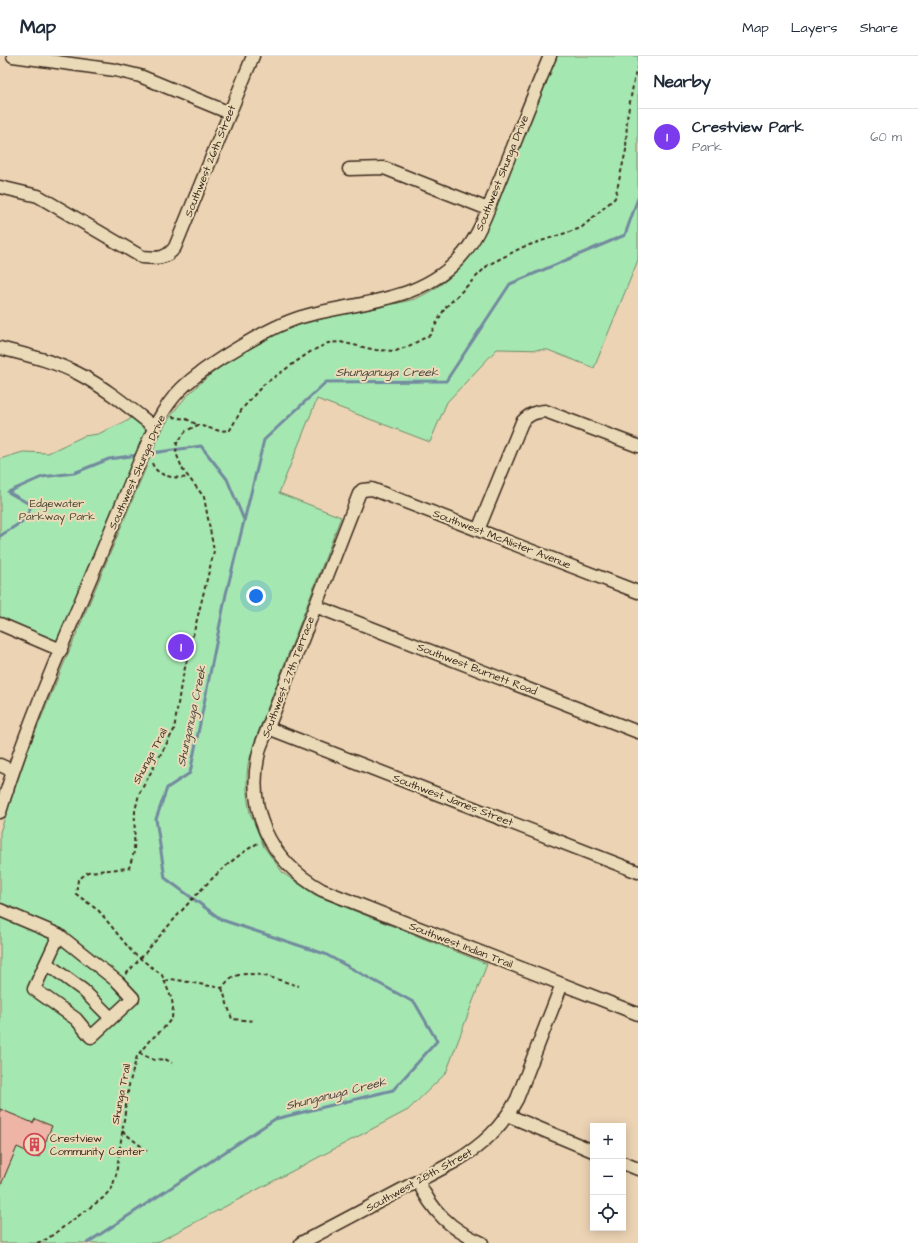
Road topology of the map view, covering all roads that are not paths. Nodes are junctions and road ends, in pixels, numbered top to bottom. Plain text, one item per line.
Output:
1 (13, 56) edge
2 (254, 56) edge
3 (550, 56) edge
4 (230, 113) junction
5 (349, 169) dead end
6 (0, 187) edge
7 (488, 209) junction
8 (0, 348) edge
9 (154, 427) junction
10 (638, 446) edge
11 (366, 489) joint
12 (478, 530) junction
13 (638, 592) edge
14 (315, 606) junction
15 (0, 624) edge
16 (61, 650) junction
17 (268, 728) junction
18 (638, 732) edge
19 (0, 765) edge
20 (13, 771) junction
21 (0, 812) edge
22 (290, 867) joint
23 (638, 872) edge
24 (0, 910) edge
25 (59, 935) junction
26 (46, 963) junction
27 (562, 984) junction
28 (638, 1014) edge
29 (111, 1018) junction
30 (507, 1115) junction
31 (590, 1149) edge
32 (626, 1164) edge
33 (638, 1169) edge
34 (418, 1181) junction
35 (302, 1243) edge
36 (482, 1243) edge

1 - 4 street
2 - 4 street, Southwest 26th Street
3 - 7 street, Southwest Shunga Drive
4 - 6 street, Southwest 26th Street
5 - 7 street
7 - 9 street, Southwest Shunga Drive
8 - 9 street
9 - 16 street, Southwest Shunga Drive
10 - 12 street
11 - 12 street, Southwest McAlister Avenue
11 - 14 street, Southwest 27th Terrace
12 - 13 street, Southwest McAlister Avenue
14 - 17 street, Southwest 27th Terrace
14 - 18 street, Southwest Burnett Road
15 - 16 street
16 - 20 street, Southwest Shunga Drive
17 - 22 street, Southwest 27th Terrace
17 - 23 street, Southwest James Street
19 - 20 street
20 - 21 street, Southwest Shunga Drive
22 - 27 street, Southwest Indian Trail
24 - 25 street
25 - 26 street
25 - 29 street
26 - 29 street
26 - 29 street
27 - 28 street, Southwest Indian Trail
27 - 30 street, Southwest 28th Street
30 - 31 street
30 - 34 street, Southwest 28th Street
32 - 33 street
34 - 35 street, Southwest 28th Street
34 - 36 street

